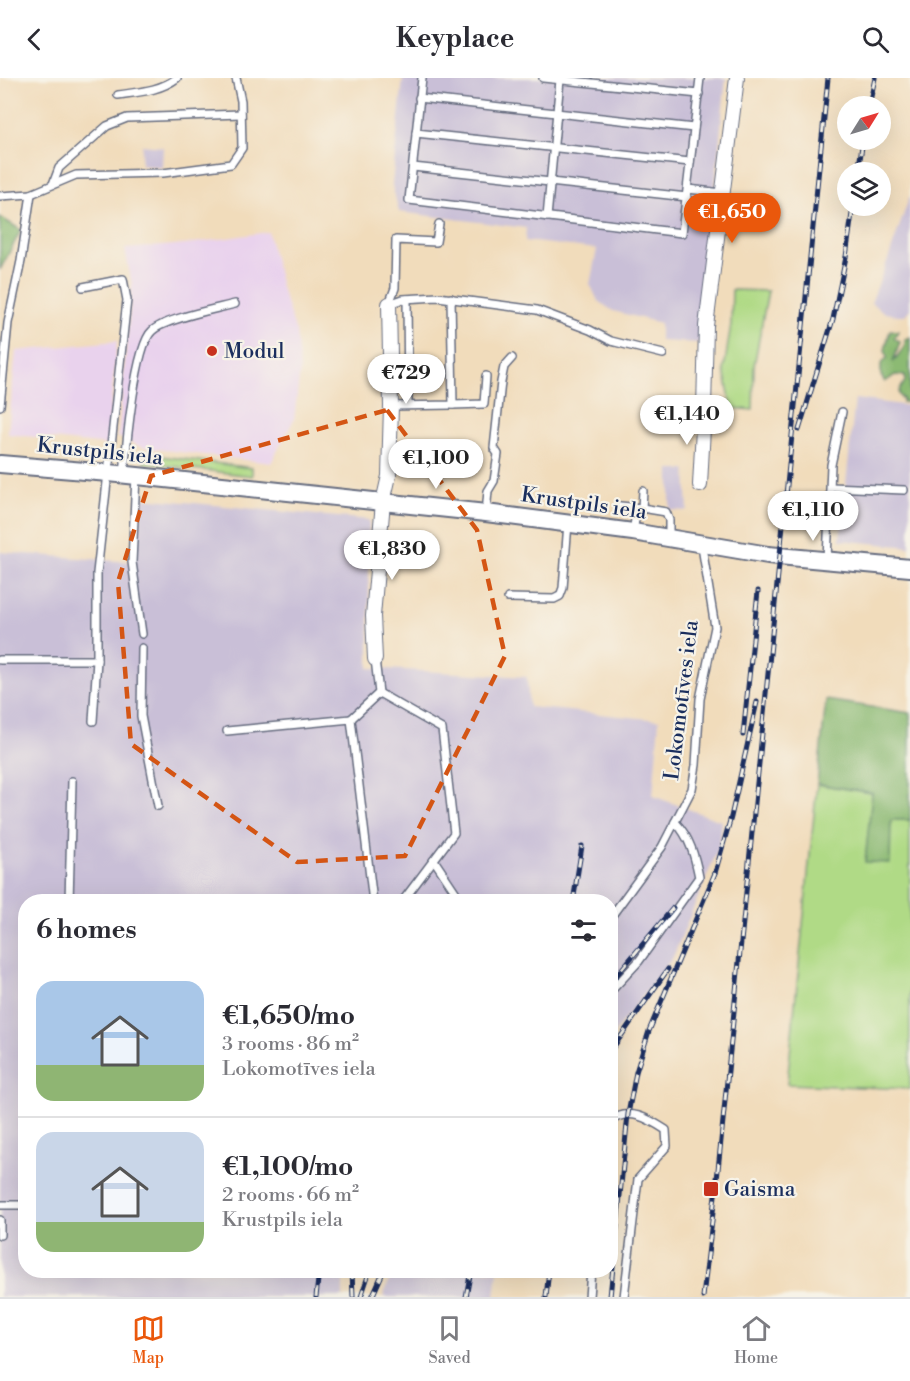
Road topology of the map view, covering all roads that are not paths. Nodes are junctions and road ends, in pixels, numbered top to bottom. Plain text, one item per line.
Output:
1 (177, 78) edge
2 (236, 78) edge
3 (422, 78) edge
4 (543, 78) edge
5 (700, 78) edge
6 (737, 78) edge
7 (560, 80) junction
8 (699, 94) junction
9 (118, 95) dead end
10 (419, 98) junction
11 (556, 113) junction
12 (241, 114) junction
13 (694, 128) junction
14 (416, 133) junction
15 (553, 148) junction
16 (690, 162) junction
17 (413, 167) junction
18 (550, 182) junction
19 (53, 184) junction
20 (687, 193) junction
21 (722, 193) junction
22 (31, 194) junction
23 (0, 196) edge
24 (547, 217) junction
25 (439, 224) dead end
26 (83, 287) dead end
27 (451, 298) junction
28 (407, 299) junction
29 (389, 303) junction
30 (235, 304) dead end
31 (663, 354) dead end
32 (512, 358) dead end
33 (486, 376) dead end
34 (408, 405) junction
35 (453, 405) junction
36 (0, 406) edge
37 (391, 406) junction
38 (704, 409) junction
39 (662, 410) dead end
40 (842, 412) dead end
41 (0, 464) edge
42 (123, 475) junction
43 (700, 484) dead end
44 (831, 487) junction
45 (904, 490) dead end
46 (644, 491) dead end
47 (383, 502) junction
48 (620, 506) dead end
49 (642, 508) junction
50 (486, 513) junction
51 (568, 523) junction
52 (633, 532) junction
53 (669, 538) junction
54 (703, 545) junction
55 (827, 560) junction
56 (910, 568) edge
57 (508, 598) dead end
58 (142, 634) dead end
59 (142, 648) dead end
60 (375, 659) joint
61 (0, 660) edge
62 (97, 660) junction
63 (379, 693) junction
64 (351, 719) junction
65 (93, 721) dead end
66 (227, 731) dead end
67 (72, 781) dead end
68 (158, 806) dead end
69 (675, 822) junction
70 (434, 860) junction
71 (69, 894) edge
72 (372, 894) edge
73 (408, 894) edge
74 (457, 894) edge
75 (618, 907) edge
76 (618, 983) edge
77 (618, 1117) edge
78 (0, 1205) edge
79 (18, 1205) edge
80 (0, 1220) edge
81 (0, 1235) edge
82 (590, 1278) edge
83 (589, 1297) edge
84 (624, 1297) edge

1 - 9 lane
2 - 12 lane
3 - 10 lane
4 - 7 lane
5 - 8 lane
6 - 21 street
7 - 8 lane
7 - 11 lane
8 - 13 lane
10 - 11 lane
10 - 14 lane
11 - 13 lane
11 - 15 lane
12 - 19 lane
12 - 19 lane
13 - 16 lane
14 - 15 lane
14 - 17 lane
15 - 16 lane
15 - 18 lane
16 - 20 lane
17 - 18 lane
17 - 24 lane
18 - 20 lane
18 - 24 lane
19 - 22 lane
20 - 21 lane
20 - 24 lane
21 - 38 street
22 - 23 lane
22 - 36 lane
25 - 29 lane
26 - 42 lane
27 - 28 lane
27 - 31 lane
27 - 35 lane
28 - 29 lane
28 - 34 lane
29 - 37 street
30 - 42 lane
32 - 50 lane
33 - 35 lane
34 - 35 lane
34 - 37 lane
37 - 47 street
38 - 39 lane
38 - 43 street
40 - 44 lane
41 - 42 street, Krustpils iela
42 - 47 street, Krustpils iela
42 - 58 lane
42 - 62 lane
44 - 45 lane
44 - 55 lane
46 - 49 lane
47 - 50 street, Krustpils iela
47 - 60 street
48 - 49 lane
49 - 52 lane
49 - 53 lane
50 - 51 street, Krustpils iela
51 - 52 street, Krustpils iela
51 - 57 lane
52 - 53 street, Krustpils iela
53 - 54 street, Krustpils iela
54 - 55 street, Krustpils iela
54 - 69 lane, Lokomotīves iela
55 - 56 street, Krustpils iela
59 - 68 lane
60 - 63 lane
61 - 62 lane
62 - 65 lane
63 - 64 lane
63 - 70 lane
64 - 66 lane
64 - 72 lane
67 - 71 lane
69 - 75 lane, Lokomotīves iela
69 - 76 lane
70 - 73 lane
70 - 74 lane
77 - 84 lane
78 - 79 lane
80 - 81 lane
82 - 83 lane

